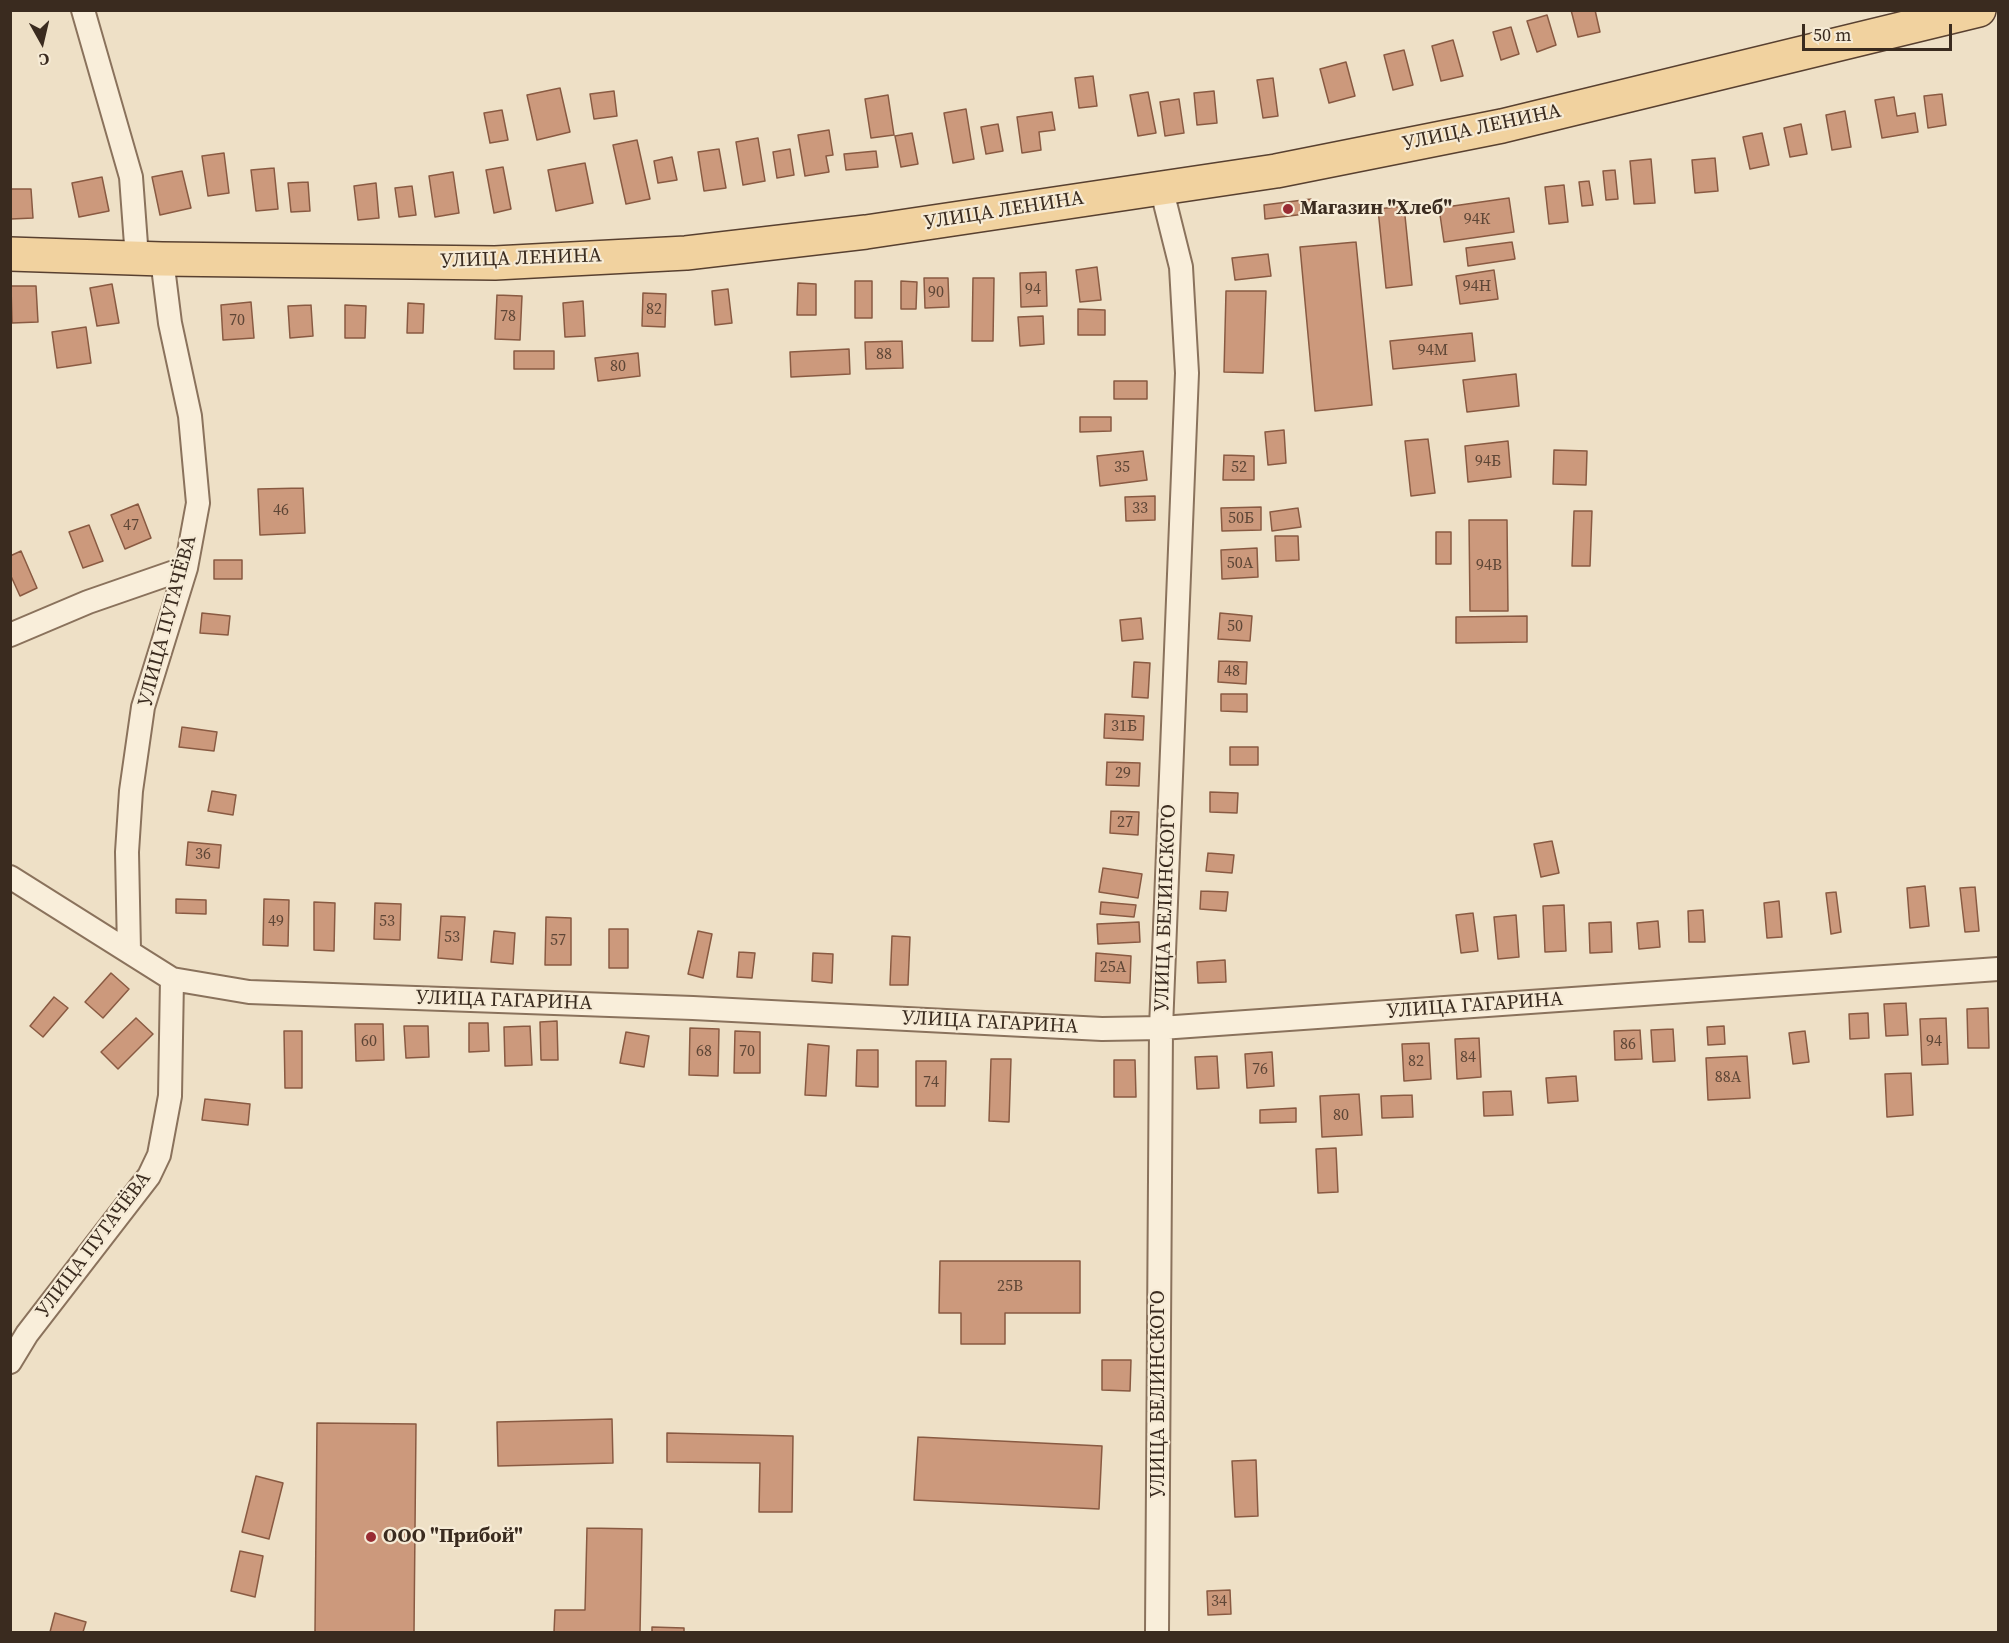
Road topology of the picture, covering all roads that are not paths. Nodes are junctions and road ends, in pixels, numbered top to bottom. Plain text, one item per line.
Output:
1 (84, 10) edge
2 (1979, 10) edge
3 (1161, 187) junction
4 (10, 254) edge
5 (149, 259) junction
6 (186, 568) junction
7 (10, 635) edge
8 (10, 877) edge
9 (129, 950) junction
10 (1998, 969) edge
11 (172, 979) junction
12 (1161, 1028) junction
13 (10, 1362) edge
14 (1157, 1632) edge

1 - 5 street, УЛИЦА ПУГАЧЁВА
2 - 3 main road, УЛИЦА ЛЕНИНА
3 - 5 main road, УЛИЦА ЛЕНИНА
3 - 12 street, УЛИЦА БЕЛИНСКОГО
4 - 5 main road, УЛИЦА ЛЕНИНА
5 - 6 street, УЛИЦА ПУГАЧЁВА
6 - 7 street
6 - 9 street, УЛИЦА ПУГАЧЁВА
8 - 9 street, УЛИЦА ГАГАРИНА
9 - 11 street, УЛИЦА ГАГАРИНА
10 - 12 street, УЛИЦА ГАГАРИНА
11 - 12 street, УЛИЦА ГАГАРИНА
11 - 13 street, УЛИЦА ПУГАЧЁВА
12 - 14 street, УЛИЦА БЕЛИНСКОГО

